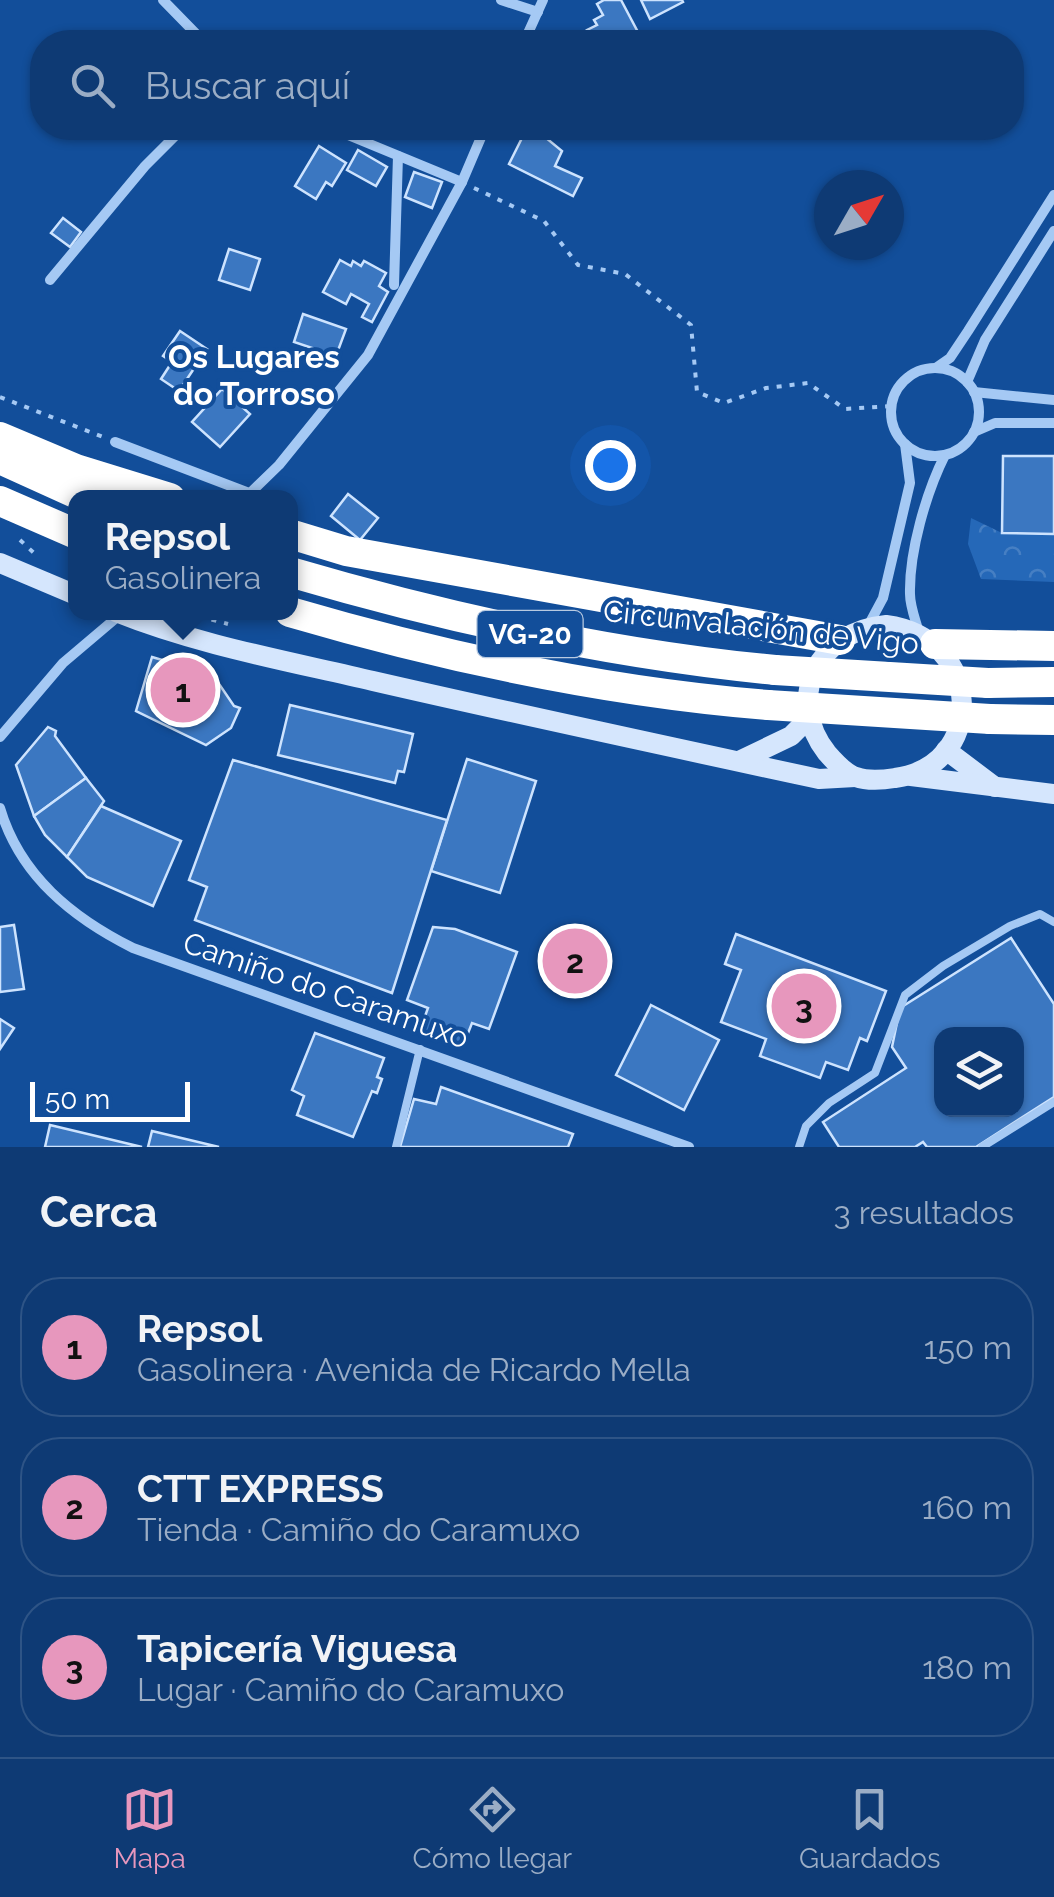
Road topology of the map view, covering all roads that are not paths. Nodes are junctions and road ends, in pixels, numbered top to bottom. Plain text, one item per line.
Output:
1 (163, 0) edge
2 (500, 0) edge
3 (543, 0) edge
4 (538, 12) junction
5 (192, 30) edge
6 (530, 30) edge
7 (171, 140) edge
8 (360, 140) edge
9 (481, 140) edge
10 (398, 156) junction
11 (462, 182) junction
12 (1054, 195) edge
13 (1054, 231) edge
14 (50, 280) dead end
15 (394, 285) dead end
16 (937, 367) junction
17 (971, 387) junction
18 (1054, 400) edge
19 (1054, 423) edge
20 (974, 432) junction
21 (0, 436) edge
22 (115, 442) road end
23 (905, 444) junction
24 (945, 455) junction
25 (0, 459) edge
26 (68, 490) edge
27 (144, 490) edge
28 (232, 490) edge
29 (253, 490) edge
30 (0, 501) edge
31 (68, 531) edge
32 (298, 536) edge
33 (0, 563) edge
34 (298, 574) edge
35 (68, 592) edge
36 (298, 614) edge
37 (111, 620) edge
38 (138, 620) edge
39 (868, 626) junction
40 (927, 639) junction
41 (840, 640) junction
42 (1054, 646) edge
43 (1054, 682) edge
44 (809, 718) junction
45 (1054, 720) edge
46 (0, 736) edge
47 (946, 750) junction
48 (739, 762) junction
49 (911, 776) junction
50 (855, 777) junction
51 (996, 788) junction
52 (1054, 794) edge
53 (0, 808) edge
54 (1054, 922) edge
55 (420, 1050) junction
56 (1054, 1102) edge
57 (656, 1141) edge
58 (396, 1147) edge
59 (689, 1147) edge
60 (799, 1147) edge
61 (982, 1147) edge

1 - 5 street
2 - 4 street
3 - 4 street
4 - 6 street
7 - 14 street
8 - 10 street
9 - 11 street
10 - 11 street
10 - 15 street
11 - 29 street
12 - 16 street
13 - 17 street
16 - 17 street
16 - 23 street
17 - 18 street
17 - 20 street
19 - 20 street
20 - 24 street
21 - 27 highway
22 - 28 street
23 - 24 street
23 - 39 street
24 - 40 street
25 - 26 highway
30 - 31 highway
32 - 41 highway
33 - 35 main road
34 - 43 highway, Circunvalación de Vigo / VG-20, bridge
36 - 45 highway, VG-20, bridge
37 - 46 street
38 - 48 main road
39 - 40 main road
39 - 41 main road
40 - 42 highway
40 - 47 main road
41 - 44 main road
44 - 48 main road
44 - 50 main road
47 - 49 main road
47 - 51 main road
48 - 50 main road
49 - 50 main road
49 - 51 main road
51 - 52 main road
53 - 55 street, Camiño do Caramuxo
54 - 60 lane
55 - 57 street, Camiño do Caramuxo
55 - 58 lane
56 - 61 lane
57 - 59 street, Camiño do Caramuxo

